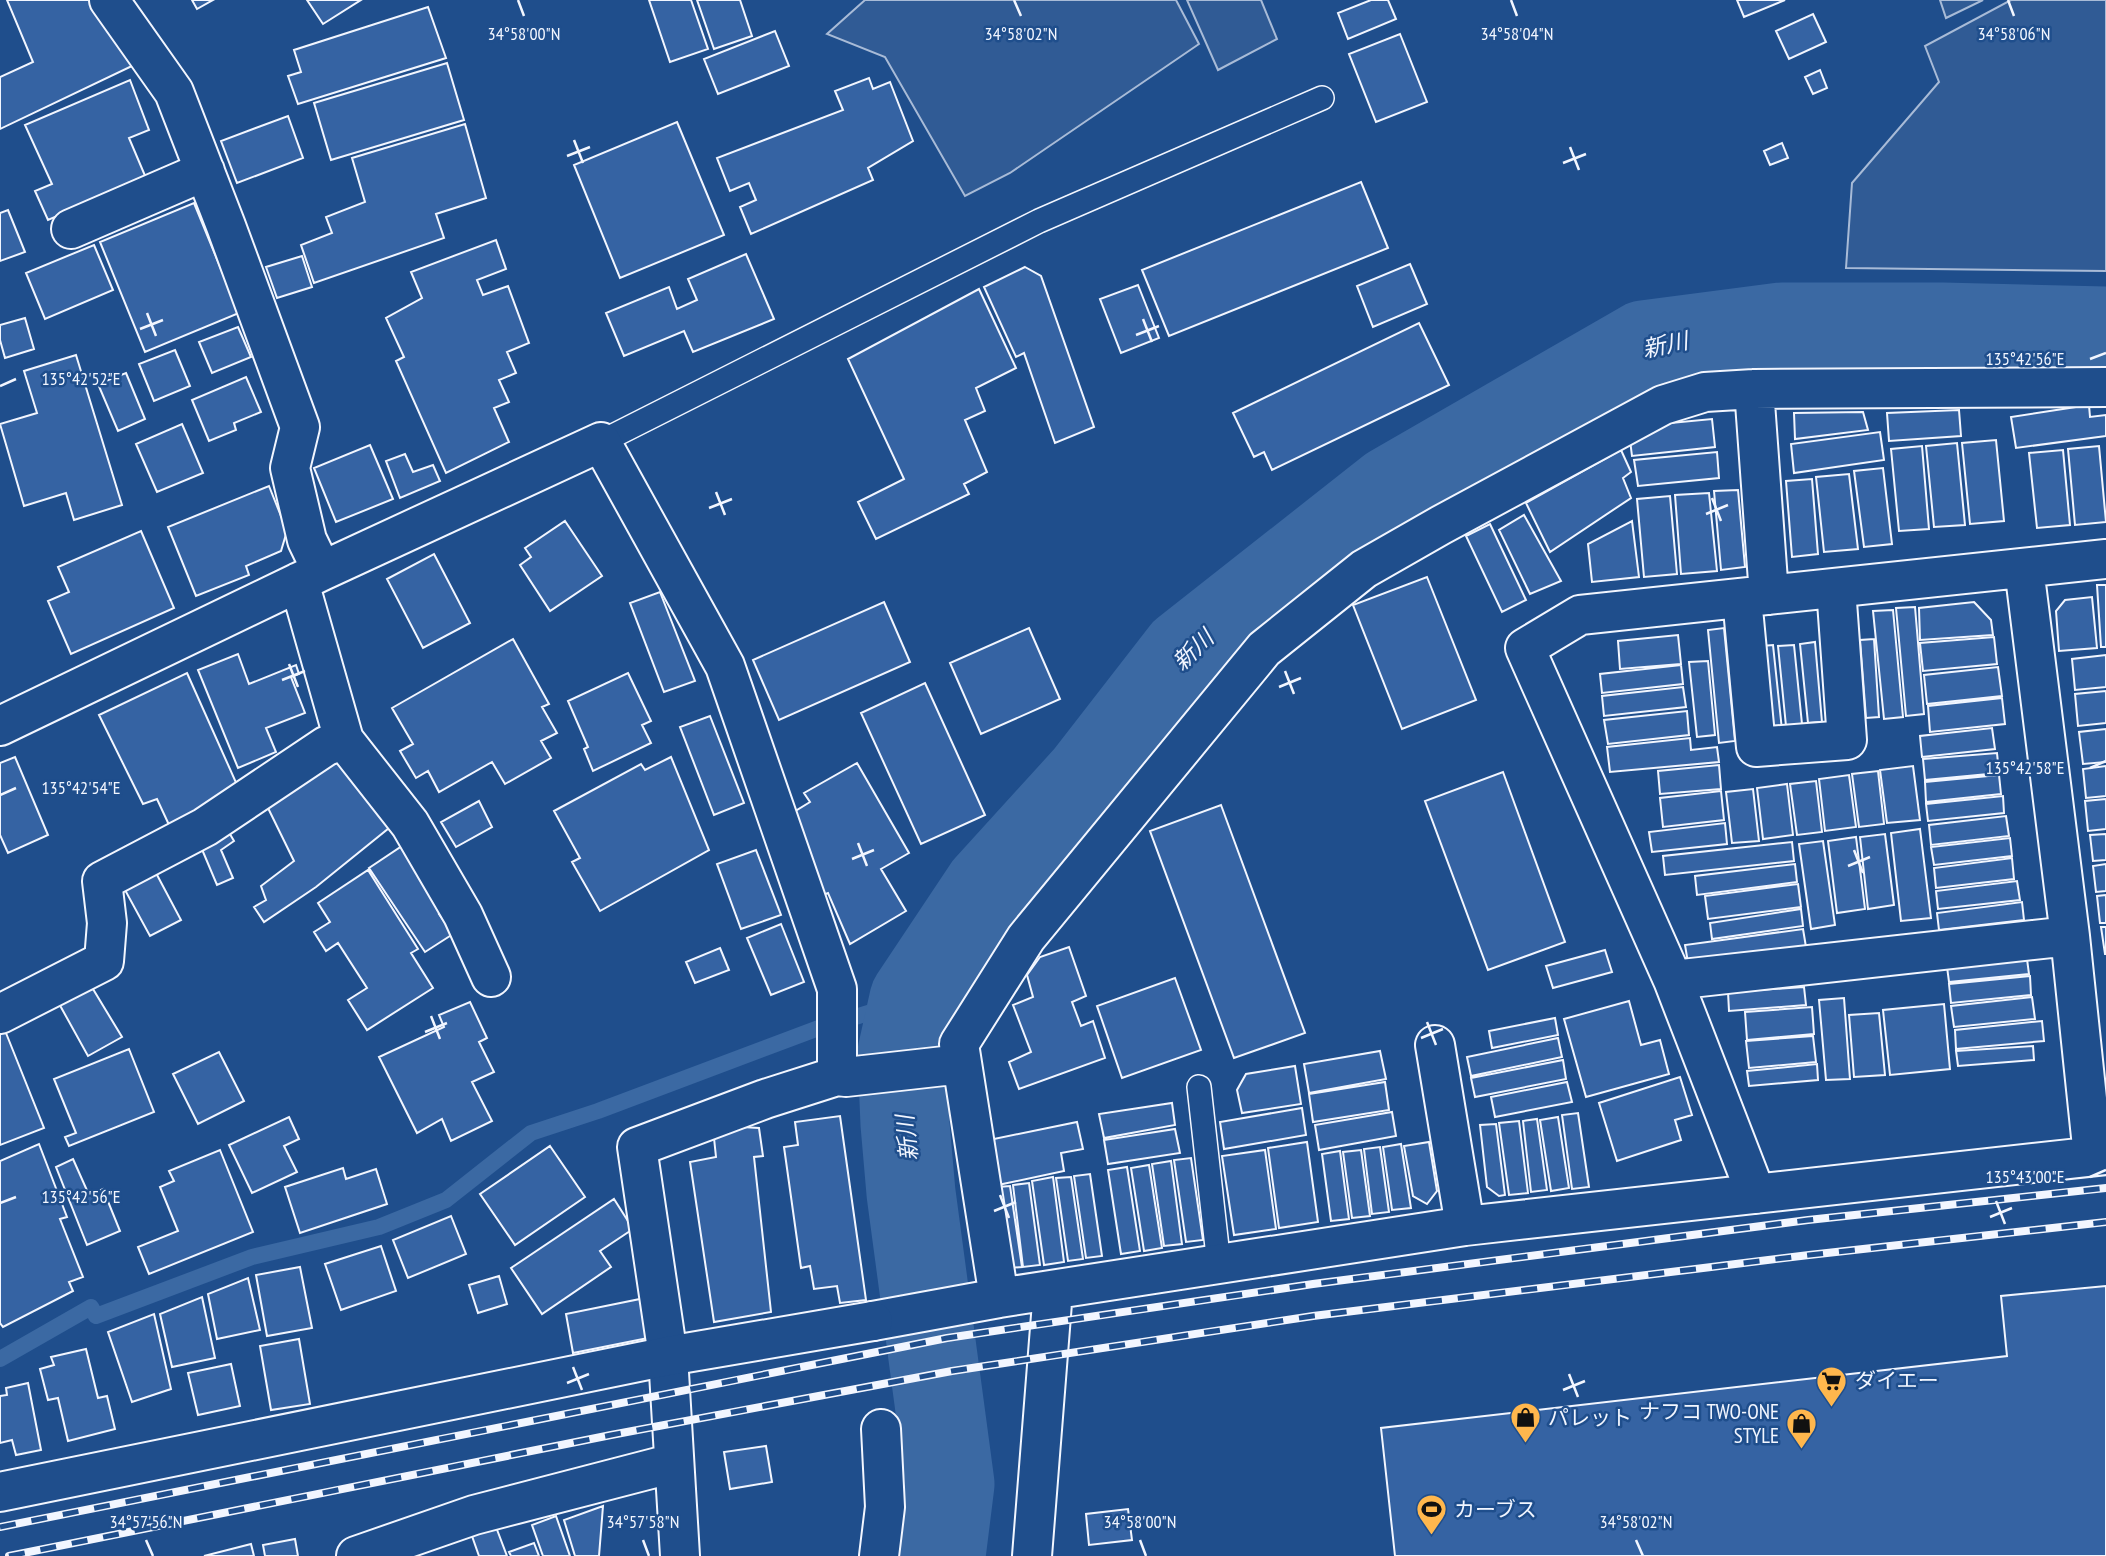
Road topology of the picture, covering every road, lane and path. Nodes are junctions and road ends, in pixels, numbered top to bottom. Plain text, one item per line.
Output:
1 (109, 0) edge
2 (1322, 99) dead end
3 (205, 171) junction
4 (71, 229) dead end
5 (2106, 387) edge
6 (1754, 389) junction
7 (601, 442) junction
8 (2106, 559) edge
9 (2024, 568) junction
10 (310, 577) junction
11 (1836, 588) junction
12 (1756, 596) junction
13 (0, 726) edge
14 (344, 740) junction
15 (2070, 936) junction
16 (491, 976) dead end
17 (1673, 980) junction
18 (0, 1014) edge
19 (1435, 1045) dead end
20 (954, 1065) junction
21 (842, 1076) junction
22 (1199, 1087) dead end
23 (2099, 1155) edge
24 (1756, 1194) junction
25 (1465, 1226) junction
26 (1219, 1265) junction
27 (1054, 1290) junction
28 (999, 1298) junction
29 (668, 1356) junction
30 (881, 1429) dead end
31 (674, 1463) junction
32 (0, 1492) edge
33 (356, 1556) edge
34 (680, 1556) edge
35 (879, 1556) edge
36 (1032, 1556) edge

1 - 3 street
2 - 7 lane
3 - 4 street
3 - 10 street
5 - 6 street
6 - 12 street
6 - 20 street
7 - 10 street
7 - 21 street
8 - 9 street
9 - 11 street
9 - 15 street
10 - 13 street
10 - 14 street
11 - 12 street
11 - 12 street
12 - 17 street
14 - 16 street
14 - 18 street
15 - 17 street
15 - 23 street
17 - 24 street
19 - 25 street
20 - 21 street
20 - 28 street
21 - 29 street
22 - 26 lane
23 - 24 street
24 - 25 street
25 - 26 street
26 - 27 street
27 - 28 street
27 - 36 street
28 - 29 street
29 - 31 street
29 - 32 street
30 - 35 street
31 - 33 street
31 - 34 street

